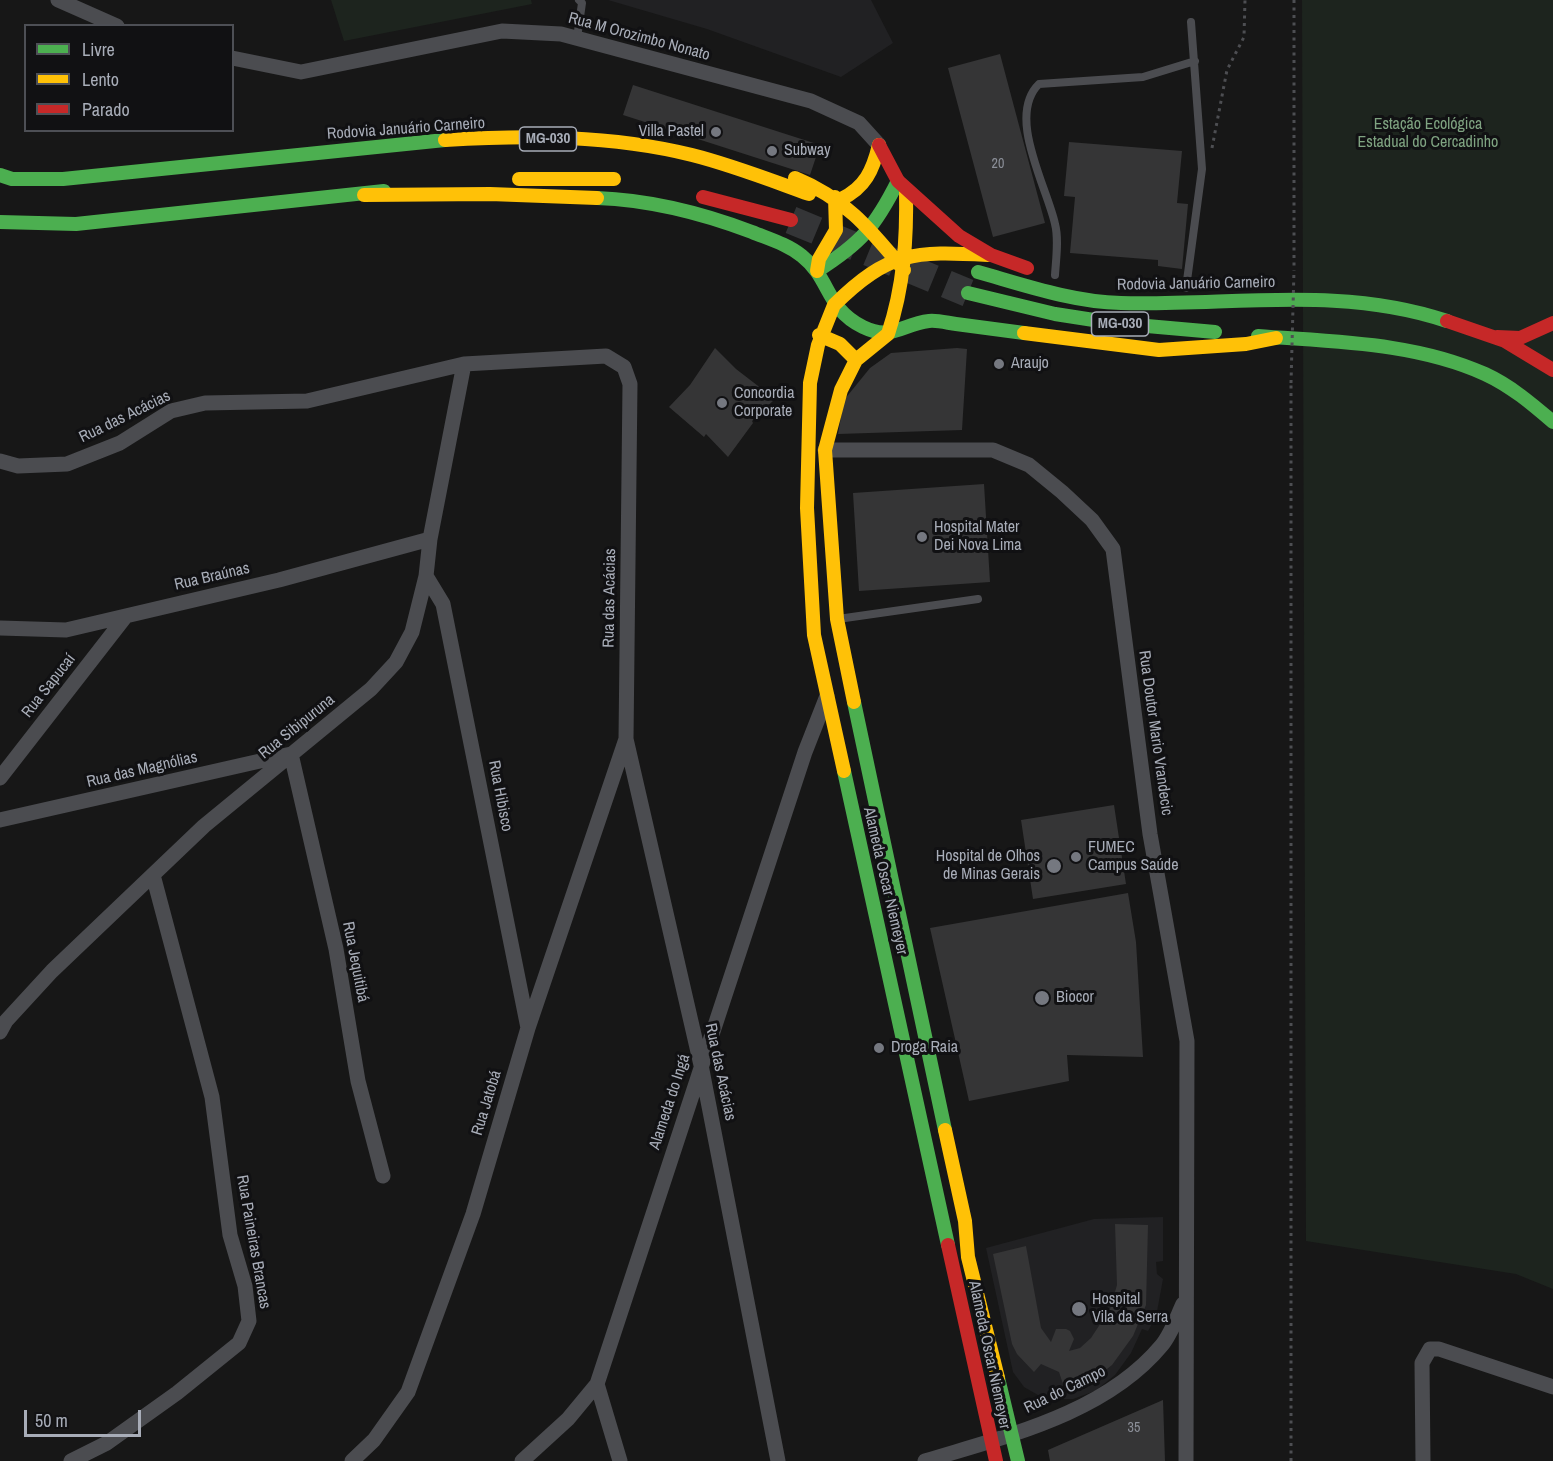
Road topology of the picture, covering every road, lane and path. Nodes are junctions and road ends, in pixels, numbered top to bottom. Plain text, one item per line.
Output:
1 (58, 0) edge
2 (579, 0) edge
3 (1245, 0) edge
4 (1294, 0) edge
5 (1191, 22) dead end
6 (112, 24) edge
7 (577, 38) junction
8 (234, 58) edge
9 (1195, 61) junction
10 (509, 123) dead end
11 (381, 132) dead end
12 (879, 145) junction
13 (281, 157) junction
14 (1202, 160) junction
15 (0, 175) edge
16 (625, 180) dead end
17 (886, 185) junction
18 (692, 194) dead end
19 (808, 194) dead end
20 (364, 195) junction
21 (838, 198) junction
22 (791, 220) tunnel mouth
23 (0, 222) edge
24 (873, 230) junction
25 (992, 255) junction
26 (900, 256) junction
27 (818, 271) junction
28 (978, 272) dead end
29 (1062, 276) joint
30 (1168, 287) dead end
31 (1186, 288) junction
32 (968, 293) tunnel mouth
33 (1264, 298) junction
34 (834, 305) junction
35 (1553, 323) edge
36 (1466, 327) junction
37 (888, 334) junction
38 (819, 335) junction
39 (1276, 338) junction
40 (856, 360) junction
41 (464, 364) junction
42 (1553, 370) edge
43 (1553, 422) edge
44 (825, 450) junction
45 (0, 461) edge
46 (430, 539) junction
47 (426, 576) junction
48 (978, 599) dead end
49 (126, 616) junction
50 (837, 619) junction
51 (0, 628) edge
52 (827, 696) junction
53 (626, 739) junction
54 (291, 754) junction
55 (0, 778) edge
56 (0, 820) edge
57 (153, 875) junction
58 (528, 1028) junction
59 (0, 1032) edge
60 (701, 1065) junction
61 (928, 1154) junction
62 (950, 1154) junction
63 (383, 1176) dead end
64 (1184, 1301) junction
65 (597, 1384) junction
66 (1553, 1386) edge
67 (1013, 1433) junction
68 (991, 1441) junction
69 (107, 1443) junction
70 (71, 1461) edge
71 (101, 1461) edge
72 (352, 1461) edge
73 (522, 1461) edge
74 (620, 1461) edge
75 (778, 1461) edge
76 (925, 1461) edge
77 (996, 1461) edge
78 (1018, 1461) edge
79 (1186, 1461) edge
80 (1291, 1461) edge
81 (1423, 1461) edge

1 - 6 street
2 - 7 lane
3 - 14 path
4 - 80 path, bridge
5 - 9 lane
7 - 8 street, Rua M Orozimbo Nonato
7 - 12 street, Rua M Orozimbo Nonato
9 - 14 lane
9 - 29 lane
10 - 21 main road
11 - 13 main road
12 - 17 main road
12 - 17 main road
13 - 15 main road, Rodovia Januário Carneiro / MG-030
13 - 19 main road, Rodovia Januário Carneiro / MG-030
14 - 31 lane
16 - 20 main road
17 - 21 main road
17 - 24 main road
17 - 25 main road
17 - 26 main road
18 - 22 main road
20 - 23 main road
20 - 27 main road
21 - 24 main road
21 - 27 main road
24 - 26 main road
24 - 27 main road
25 - 26 main road
25 - 29 main road
26 - 34 main road, Alameda Oscar Niemeyer
26 - 37 main road
27 - 34 main road
28 - 33 main road, Rodovia Januário Carneiro / MG-030
30 - 31 main road
31 - 33 main road
32 - 39 main road, MG-030
33 - 36 main road, Rodovia Januário Carneiro / MG-030
34 - 37 main road
34 - 38 main road, Alameda Oscar Niemeyer
35 - 36 main road
36 - 42 main road, MG-030
37 - 39 main road
37 - 40 main road, Alameda Oscar Niemeyer
38 - 40 main road
38 - 52 main road, Alameda Oscar Niemeyer
39 - 43 main road, MG-030
40 - 44 main road, Alameda Oscar Niemeyer
41 - 45 street, Rua das Acácias
41 - 46 street, Rua Sibipuruna
41 - 53 street, Rua das Acácias
44 - 50 main road, Alameda Oscar Niemeyer
44 - 64 street, Rua Doutor Mario Vrandecic
46 - 47 street, Rua Sibipuruna
46 - 49 street, Rua Braúnas
47 - 54 street, Rua Sibipuruna
47 - 58 street, Rua Hibisco
48 - 50 lane
49 - 51 street, Rua Braúnas
49 - 55 street, Rua Sapucaí
50 - 62 main road, Alameda Oscar Niemeyer
52 - 60 street, Alameda do Ingá
52 - 61 main road, Alameda Oscar Niemeyer
53 - 58 street, Rua Jatobá
53 - 60 street, Rua das Acácias
54 - 56 street, Rua das Magnólias
54 - 57 street, Rua Sibipuruna
54 - 63 street, Rua Jequitibá
57 - 59 street, Rua Sibipuruna
57 - 69 street, Rua Paineiras Brancas
58 - 72 street, Rua Jatobá
60 - 65 street, Alameda do Ingá
60 - 75 street, Rua das Acácias
61 - 62 main road
61 - 68 main road, Alameda Oscar Niemeyer
62 - 67 main road, Alameda Oscar Niemeyer
64 - 67 street, Rua do Campo
64 - 79 street, Rua Doutor Mario Vrandecic
65 - 73 street, Alameda do Ingá
65 - 74 street
66 - 81 street
67 - 68 street, Rua do Campo
67 - 78 main road, Alameda Oscar Niemeyer
68 - 76 street, Rua do Campo
68 - 77 main road, Alameda Oscar Niemeyer
69 - 70 street, Rua Paineiras Brancas
69 - 71 street

